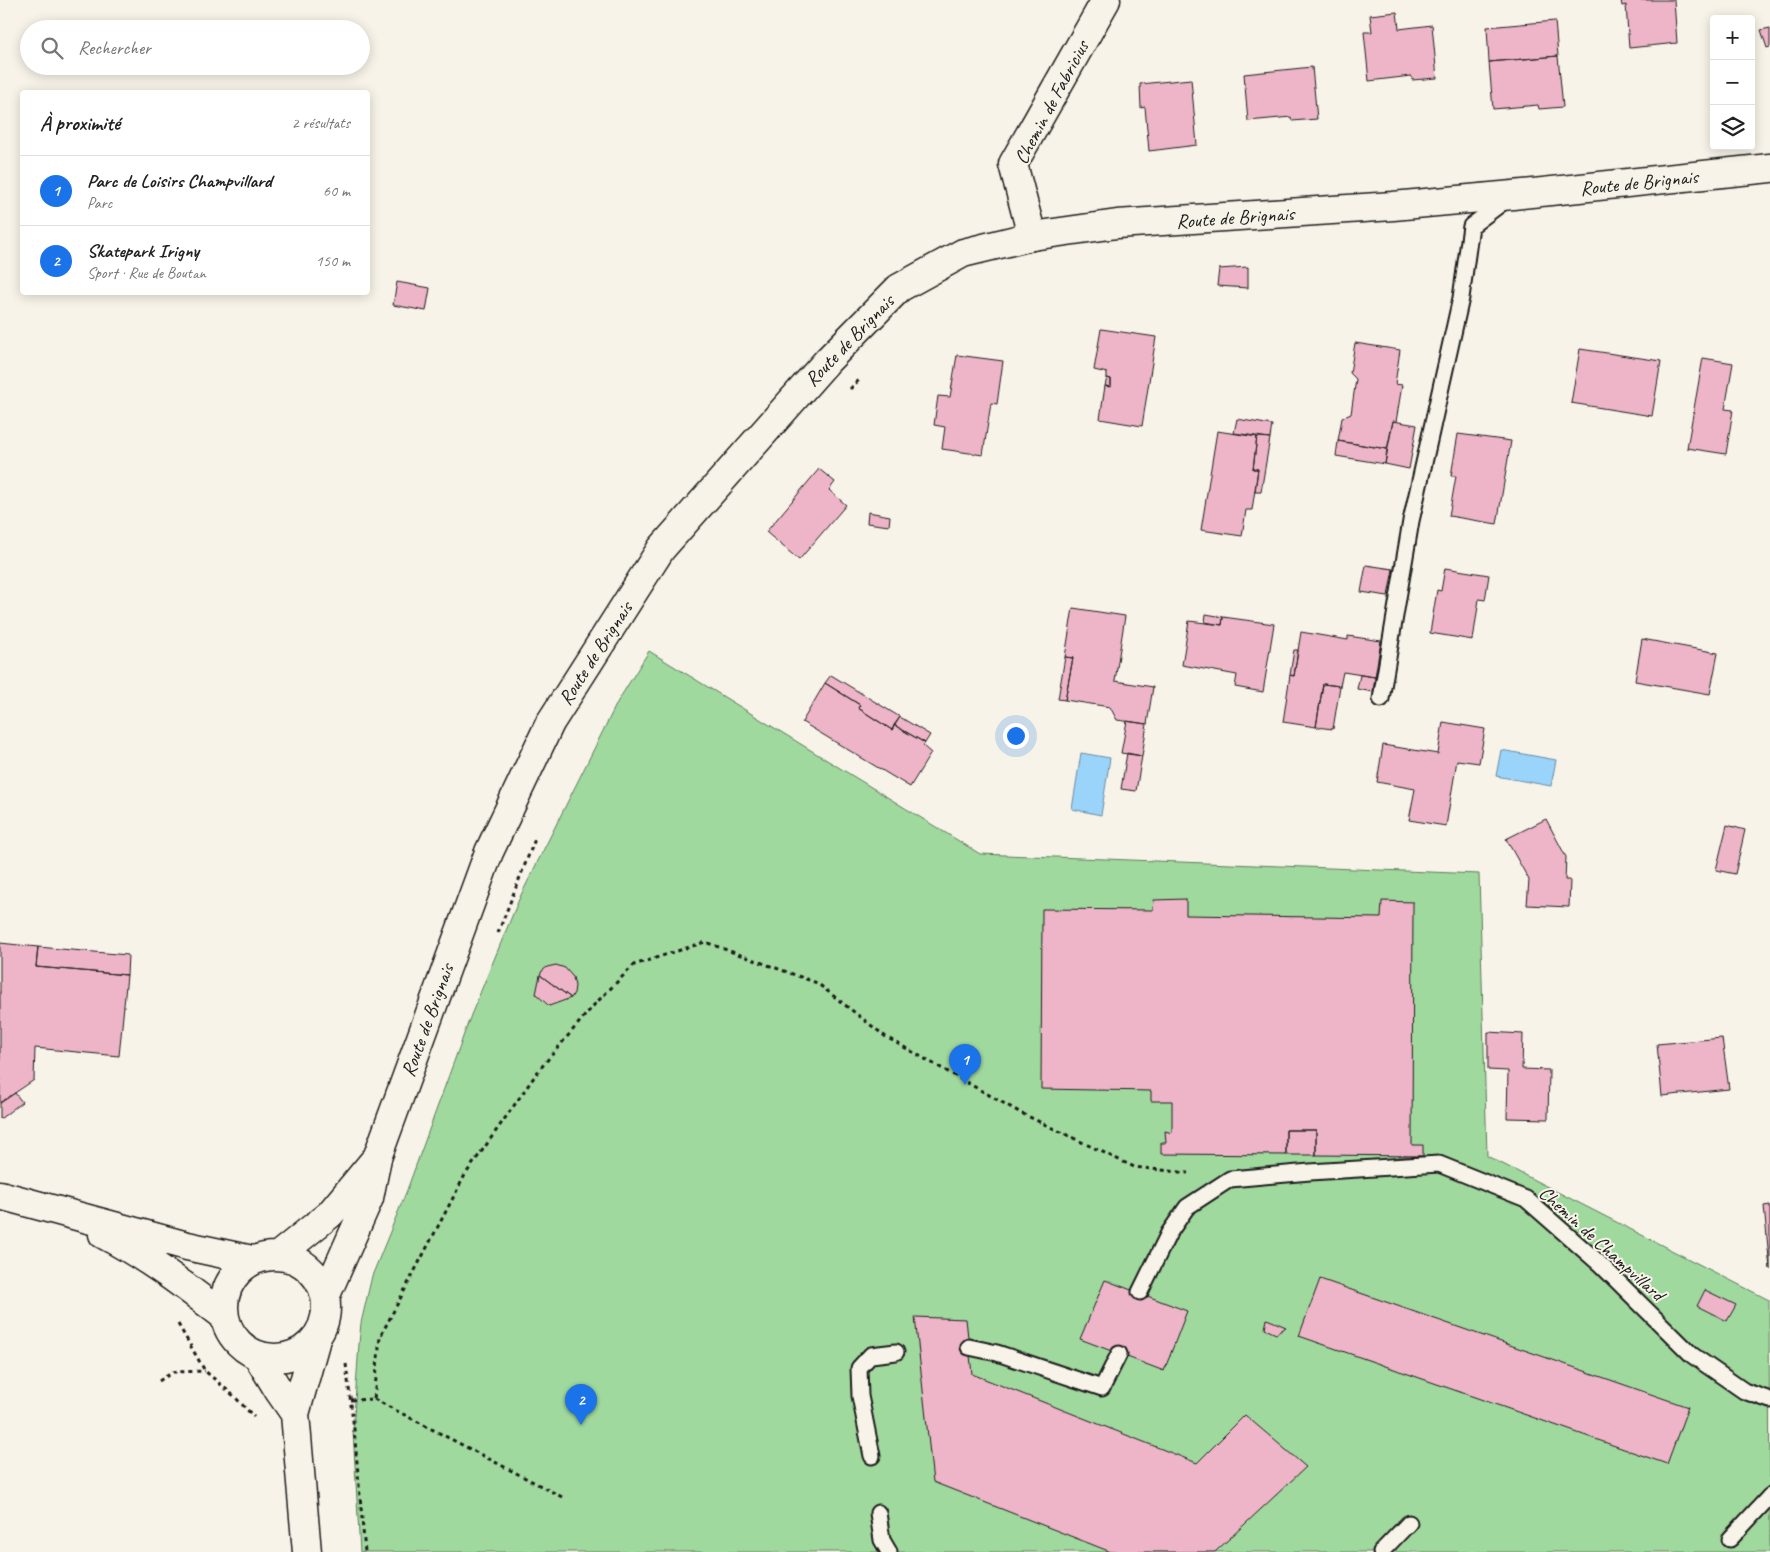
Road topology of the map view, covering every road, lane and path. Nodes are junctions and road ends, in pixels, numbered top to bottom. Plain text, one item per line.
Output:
1 (1106, 0) edge
2 (1770, 168) edge
3 (1512, 195) junction
4 (1032, 236) junction
5 (863, 376) dead end
6 (850, 390) dead end
7 (1381, 699) dead end
8 (538, 831) dead end
9 (495, 940) dead end
10 (377, 1158) junction
11 (1230, 1179) junction
12 (0, 1195) edge
13 (67, 1214) junction
14 (279, 1256) junction
15 (252, 1260) junction
16 (1140, 1292) dead end
17 (326, 1294) junction
18 (224, 1316) junction
19 (175, 1318) dead end
20 (316, 1338) junction
21 (969, 1347) dead end
22 (896, 1352) dead end
23 (1119, 1354) dead end
24 (257, 1355) junction
25 (205, 1371) junction
26 (159, 1381) dead end
27 (374, 1399) junction
28 (1770, 1400) edge
29 (295, 1414) junction
30 (872, 1456) dead end
31 (1770, 1496) edge
32 (564, 1498) dead end
33 (878, 1513) dead end
34 (1410, 1523) dead end
35 (1730, 1539) dead end
36 (307, 1552) edge
37 (365, 1552) edge
38 (889, 1552) edge
39 (1381, 1552) edge

1 - 4 street, Chemin de Fabricius
2 - 3 street, Route de Brignais
3 - 4 street, Route de Brignais
3 - 7 lane
4 - 10 street, Route de Brignais
5 - 6 path
8 - 9 path
10 - 14 street, Route de Brignais
10 - 17 street, Route de Brignais
11 - 16 lane, Chemin de Champvillard
11 - 27 path
11 - 28 lane, Chemin de Champvillard
12 - 13 street
13 - 15 street
13 - 18 street
14 - 15 street
14 - 17 street
15 - 18 street
17 - 20 street
18 - 24 street
19 - 25 path
20 - 24 street
20 - 29 street
21 - 23 lane
22 - 30 lane
24 - 29 street
25 - 26 path
25 - 29 path
27 - 32 path
27 - 37 path
29 - 36 street
31 - 35 lane
33 - 38 lane
34 - 39 lane

